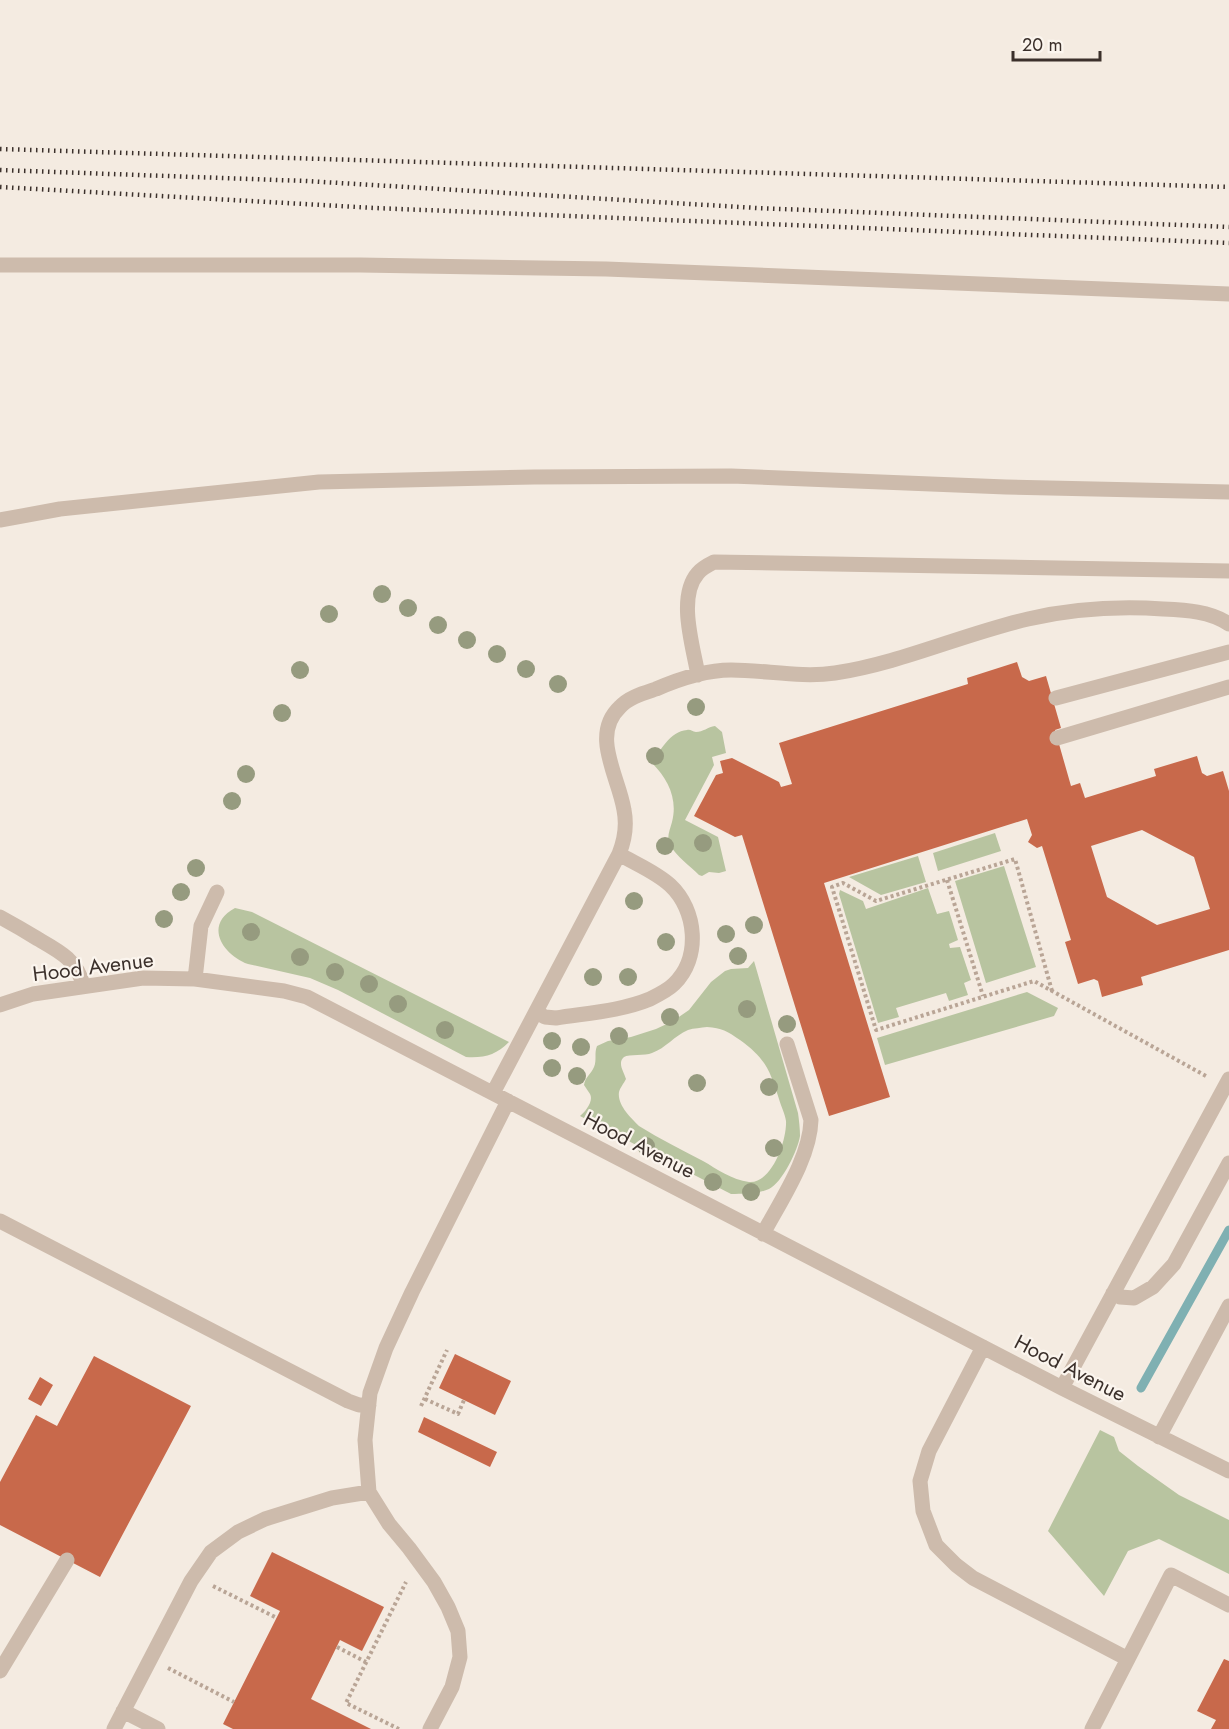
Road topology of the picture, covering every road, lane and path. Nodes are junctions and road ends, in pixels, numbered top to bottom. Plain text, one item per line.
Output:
1 (0, 265) edge
2 (1229, 294) edge
3 (1229, 492) edge
4 (0, 520) edge
5 (1229, 571) edge
6 (1229, 624) edge
7 (1229, 652) edge
8 (698, 675) junction
9 (1229, 687) edge
10 (1056, 698) dead end
11 (1057, 738) dead end
12 (619, 854) junction
13 (947, 880) junction
14 (217, 892) dead end
15 (0, 917) edge
16 (195, 979) junction
17 (83, 986) junction
18 (1052, 991) junction
19 (983, 997) junction
20 (0, 1005) edge
21 (536, 1012) junction
22 (788, 1044) dead end
23 (1227, 1083) edge
24 (493, 1093) junction
25 (508, 1101) junction
26 (1229, 1163) edge
27 (0, 1221) edge
28 (763, 1234) junction
29 (1113, 1293) junction
30 (1229, 1306) edge
31 (983, 1347) junction
32 (447, 1350) dead end
33 (1062, 1388) junction
34 (424, 1399) junction
35 (464, 1400) dead end
36 (369, 1405) junction
37 (421, 1406) dead end
38 (1159, 1437) junction
39 (1229, 1471) edge
40 (369, 1492) junction
41 (67, 1560) dead end
42 (418, 1560) junction
43 (194, 1576) junction
44 (1229, 1605) edge
45 (277, 1618) dead end
46 (336, 1647) dead end
47 (151, 1659) junction
48 (1128, 1659) junction
49 (366, 1662) junction
50 (0, 1671) edge
51 (234, 1702) dead end
52 (123, 1711) junction
53 (114, 1729) edge
54 (158, 1729) edge
55 (399, 1729) edge
56 (430, 1729) edge
57 (1092, 1729) edge

1 - 2 street
3 - 4 street
5 - 8 street
6 - 8 street
7 - 10 street
8 - 12 street
9 - 11 street
12 - 21 street
12 - 21 street
13 - 18 path
13 - 19 path
13 - 19 path
14 - 16 street
15 - 17 street
16 - 17 street, Hood Avenue
16 - 24 street, Hood Avenue
17 - 20 street, Hood Avenue
18 - 19 path
18 - 23 path
21 - 24 street
22 - 28 street
23 - 29 street
24 - 25 street, Hood Avenue
25 - 28 street, Hood Avenue
25 - 36 street
26 - 29 street
27 - 36 street
28 - 31 street, Hood Avenue
29 - 33 street
30 - 38 street
31 - 33 street, Hood Avenue
31 - 48 street
32 - 34 path
33 - 38 street, Hood Avenue
34 - 35 path
34 - 37 path
36 - 40 street
38 - 39 street, Hood Avenue
40 - 42 street
40 - 43 street
41 - 50 street
42 - 49 path
42 - 56 street
43 - 45 path
43 - 47 street
44 - 48 street
46 - 49 path
47 - 51 path
47 - 52 street
48 - 57 street
49 - 55 path
52 - 53 street
52 - 54 street

